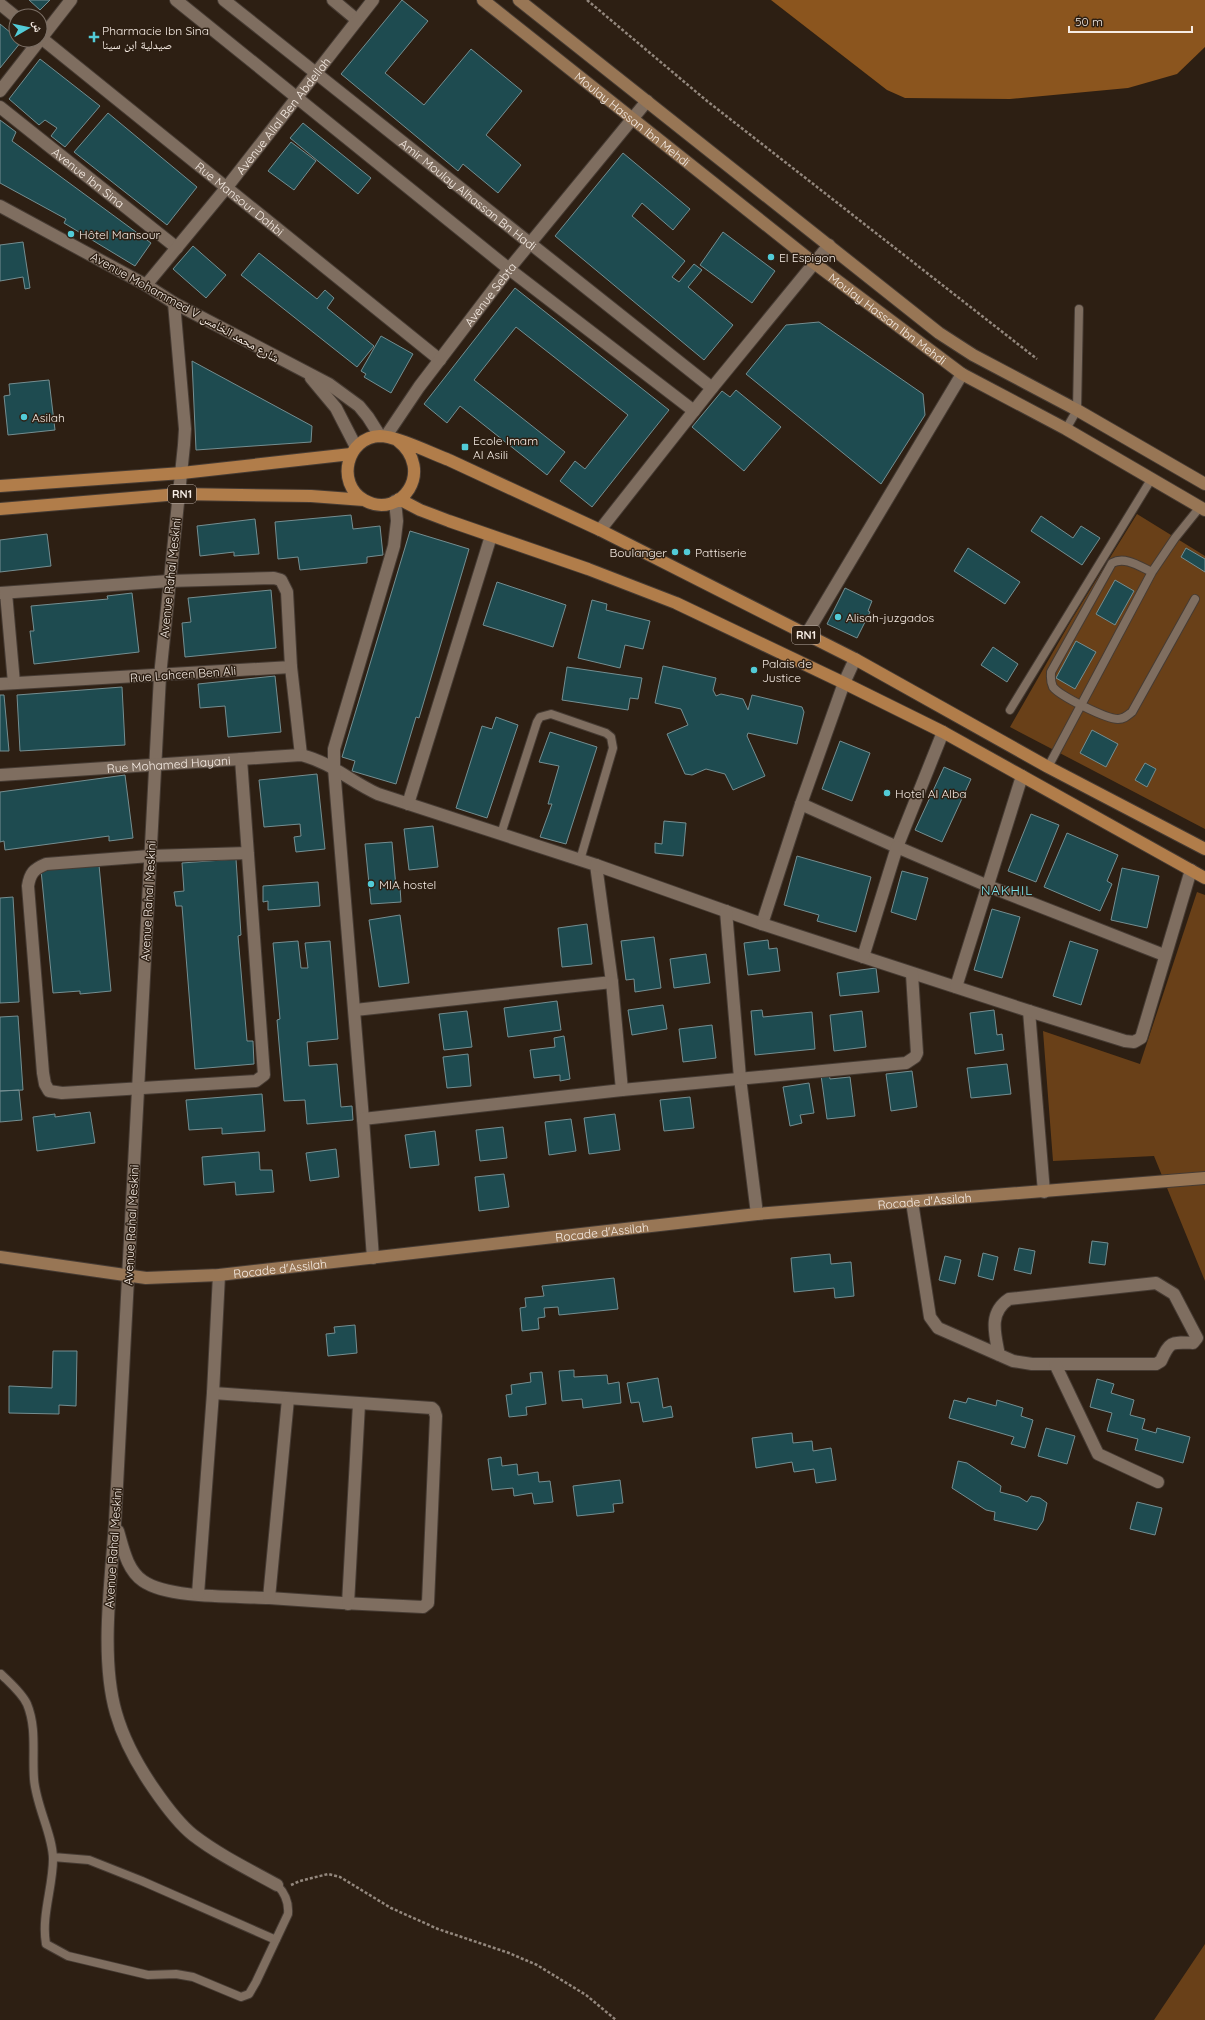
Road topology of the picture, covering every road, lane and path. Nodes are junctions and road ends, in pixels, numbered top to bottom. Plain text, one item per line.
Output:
1 (71, 0) edge
2 (176, 0) edge
3 (224, 0) edge
4 (333, 0) edge
5 (373, 0) edge
6 (483, 0) edge
7 (519, 0) edge
8 (587, 0) edge
9 (0, 4) edge
10 (8, 10) edge
11 (357, 20) junction
12 (48, 29) edge
13 (48, 44) edge
14 (33, 48) edge
15 (315, 74) junction
16 (0, 91) edge
17 (296, 96) junction
18 (647, 101) junction
19 (0, 107) edge
20 (632, 118) junction
21 (227, 187) junction
22 (0, 206) edge
23 (529, 244) junction
24 (829, 244) junction
25 (176, 248) junction
26 (814, 263) junction
27 (509, 269) junction
28 (146, 285) junction
29 (174, 303) junction
30 (1079, 309) dead end
31 (1037, 359) dead end
32 (440, 360) junction
33 (307, 374) junction
34 (962, 374) junction
35 (712, 388) junction
36 (1077, 410) junction
37 (694, 412) junction
38 (1066, 429) junction
39 (388, 438) junction
40 (353, 450) junction
41 (182, 473) junction
42 (1152, 478) junction
43 (1205, 484) edge
44 (0, 486) edge
45 (180, 494) junction
46 (364, 500) junction
47 (397, 500) junction
48 (1203, 509) edge
49 (0, 510) edge
50 (600, 530) junction
51 (491, 536) junction
52 (1152, 572) junction
53 (169, 581) junction
54 (3, 593) edge
55 (1195, 598) dead end
56 (806, 635) junction
57 (855, 659) junction
58 (291, 667) junction
59 (160, 676) junction
60 (14, 683) junction
61 (844, 683) junction
62 (0, 684) edge
63 (1081, 705) junction
64 (1010, 710) dead end
65 (943, 732) junction
66 (301, 756) junction
67 (241, 759) junction
68 (155, 766) junction
69 (1048, 767) junction
70 (334, 768) junction
71 (0, 776) edge
72 (1022, 776) junction
73 (408, 804) junction
74 (801, 804) junction
75 (501, 834) junction
76 (1204, 846) edge
77 (897, 847) junction
78 (248, 853) junction
79 (150, 856) junction
80 (580, 860) junction
81 (596, 865) junction
82 (1191, 870) junction
83 (1205, 878) edge
84 (988, 886) junction
85 (726, 911) junction
86 (762, 924) junction
87 (1164, 955) junction
88 (863, 957) junction
89 (912, 974) junction
90 (612, 982) junction
91 (956, 987) junction
92 (355, 1010) junction
93 (1029, 1011) junction
94 (740, 1078) junction
95 (138, 1089) junction
96 (622, 1090) junction
97 (363, 1118) junction
98 (1205, 1178) edge
99 (1044, 1192) junction
100 (912, 1202) junction
101 (757, 1214) junction
102 (0, 1257) edge
103 (373, 1258) junction
104 (219, 1275) junction
105 (128, 1276) junction
106 (999, 1355) junction
107 (1055, 1364) junction
108 (213, 1393) junction
109 (288, 1399) junction
110 (359, 1404) junction
111 (1158, 1482) dead end
112 (115, 1523) junction
113 (198, 1594) junction
114 (269, 1598) junction
115 (348, 1604) junction
116 (1, 1674) dead end
117 (53, 1857) junction
118 (279, 1887) junction
119 (276, 1940) junction
120 (616, 2020) edge

1 - 12 street
2 - 17 street
3 - 15 street, Amir Moulay Alhassan Bn Hadi
4 - 11 street
5 - 11 street, Avenue Allal Ben Abdellah
6 - 20 street, Moulay Hassan Ibn Mehdi
7 - 18 street, Moulay Hassan Ibn Mehdi
8 - 31 path
9 - 10 street
11 - 15 street, Avenue Allal Ben Abdellah
13 - 21 street, Rue Mansour Dahbi
14 - 16 street
15 - 17 street, Avenue Allal Ben Abdellah
15 - 23 street, Amir Moulay Alhassan Bn Hadi
17 - 21 street, Avenue Allal Ben Abdellah
17 - 27 street
18 - 20 street, Avenue Sebta
18 - 24 street, Moulay Hassan Ibn Mehdi
19 - 25 street, Avenue Ibn Sina
20 - 23 street, Avenue Sebta
20 - 26 street, Moulay Hassan Ibn Mehdi
21 - 25 street, Avenue Allal Ben Abdellah
21 - 32 street, Rue Mansour Dahbi
22 - 28 street, Avenue Mohammed V شارع محمد الخامس
23 - 27 street, Avenue Sebta
23 - 35 street, Amir Moulay Alhassan Bn Hadi
24 - 26 street
24 - 36 street, Moulay Hassan Ibn Mehdi
25 - 28 street, Avenue Allal Ben Abdellah
26 - 34 street, Moulay Hassan Ibn Mehdi
26 - 35 street
27 - 32 street, Avenue Sebta
27 - 37 street
28 - 29 street, Avenue Mohammed V شارع محمد الخامس
29 - 33 street, Avenue Mohammed V شارع محمد الخامس
29 - 41 street, Avenue Rahal Meskini
30 - 36 lane
32 - 39 street, Avenue Sebta
33 - 39 street, Avenue Mohammed V شارع محمد الخامس
33 - 40 street
34 - 38 street, Moulay Hassan Ibn Mehdi
34 - 56 street
35 - 37 street
36 - 38 lane
36 - 43 street, Moulay Hassan Ibn Mehdi
37 - 50 street
38 - 42 street, Moulay Hassan Ibn Mehdi
39 - 40 main road, RN1
39 - 47 main road
39 - 50 main road, RN1
40 - 41 main road, RN1
40 - 46 main road
41 - 44 main road, RN1
41 - 45 street, Avenue Rahal Meskini
42 - 48 street, Moulay Hassan Ibn Mehdi
42 - 64 lane
45 - 46 main road, RN1
45 - 49 main road, RN1
45 - 53 street, Avenue Rahal Meskini
46 - 47 main road, RN1
47 - 51 main road, RN1
47 - 70 street
48 - 52 lane
50 - 56 main road, RN1
51 - 61 main road, RN1
51 - 73 street
52 - 63 lane
52 - 63 lane
53 - 54 street
53 - 58 street
53 - 59 street, Avenue Rahal Meskini
54 - 60 street
55 - 63 lane
56 - 57 main road, RN1
57 - 61 street
57 - 69 main road, RN1
58 - 59 street, Rue Lahcen Ben Ali
58 - 66 street
59 - 60 street, Rue Lahcen Ben Ali
59 - 68 street, Avenue Rahal Meskini
60 - 62 street, Rue Lahcen Ben Ali
61 - 65 main road, RN1
61 - 74 street
63 - 69 lane
65 - 72 main road, RN1
65 - 77 street
66 - 67 street, Rue Mohamed Hayani
66 - 70 street, Rue Mohamed Hayani
67 - 68 street, Rue Mohamed Hayani
67 - 78 street
68 - 71 street, Rue Mohamed Hayani
68 - 79 street, Avenue Rahal Meskini
69 - 76 main road, RN1
70 - 73 street, Rue Mohamed Hayani
70 - 92 street
72 - 82 main road, RN1
72 - 84 street
73 - 75 street, Rue Mohamed Hayani
74 - 77 street
74 - 86 street
75 - 80 street, Rue Mohamed Hayani
75 - 80 lane
77 - 84 street
77 - 88 street
78 - 79 street
78 - 95 street
79 - 95 street, Avenue Rahal Meskini
79 - 95 street
80 - 81 street, Rue Mohamed Hayani
81 - 85 street, Rue Mohamed Hayani
81 - 90 street
82 - 83 main road, RN1
82 - 87 street
84 - 87 street
84 - 91 street
85 - 86 street, Rue Mohamed Hayani
85 - 94 street
86 - 88 street, Rue Mohamed Hayani
87 - 93 street, Rue Mohamed Hayani
88 - 89 street, Rue Mohamed Hayani
89 - 91 street, Rue Mohamed Hayani
89 - 94 street
90 - 92 street
90 - 96 street
91 - 93 street, Rue Mohamed Hayani
92 - 97 street
93 - 99 street
94 - 96 street
94 - 101 street
95 - 105 street, Avenue Rahal Meskini
96 - 97 street
97 - 103 street
98 - 99 street, Rocade d'Assilah
99 - 100 street, Rocade d'Assilah
100 - 101 street, Rocade d'Assilah
100 - 106 street
101 - 103 street, Rocade d'Assilah
102 - 105 street, Rocade d'Assilah
103 - 104 street, Rocade d'Assilah
104 - 105 street, Rocade d'Assilah
104 - 108 street
105 - 112 street, Avenue Rahal Meskini
106 - 107 street
106 - 107 street
107 - 111 street
108 - 109 street
108 - 113 street
109 - 110 street
109 - 114 street
110 - 115 street
110 - 115 street
112 - 113 street
112 - 118 street, Avenue Rahal Meskini
113 - 114 street
114 - 115 street
116 - 117 lane
117 - 119 lane
117 - 119 lane
118 - 119 lane
118 - 120 path

